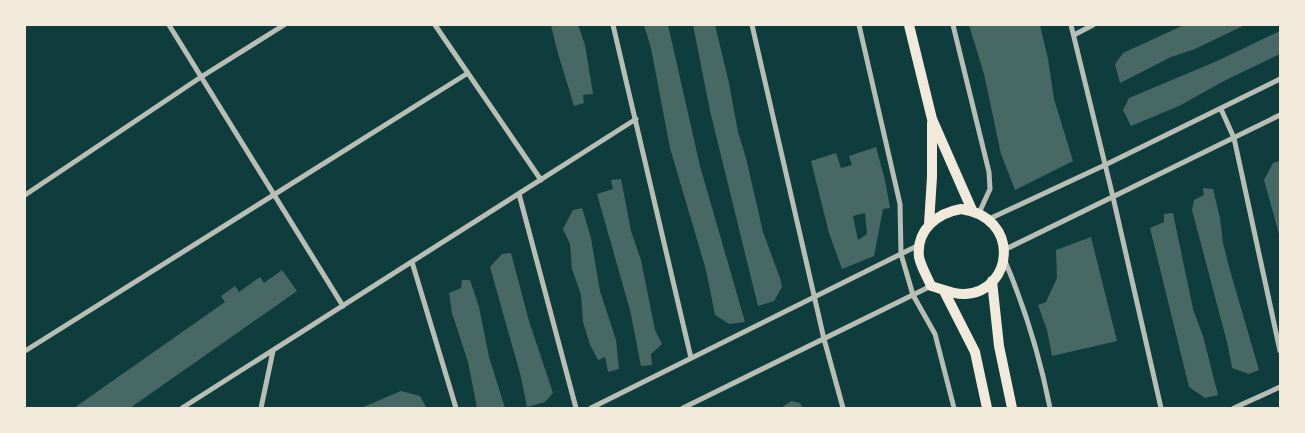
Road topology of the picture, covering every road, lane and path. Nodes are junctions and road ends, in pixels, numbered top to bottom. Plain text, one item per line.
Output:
1 (169, 25) edge
2 (284, 25) edge
3 (435, 25) edge
4 (613, 25) edge
5 (752, 25) edge
6 (859, 25) edge
7 (909, 25) edge
8 (953, 25) edge
9 (1071, 25) edge
10 (1093, 25) edge
11 (1074, 35) junction
12 (468, 73) junction
13 (201, 77) junction
14 (1280, 80) edge
15 (1221, 109) junction
16 (1280, 115) edge
17 (932, 119) junction
18 (636, 120) junction
19 (1234, 138) junction
20 (1105, 165) junction
21 (541, 180) junction
22 (519, 194) junction
23 (25, 195) edge
24 (275, 195) junction
25 (1113, 197) junction
26 (976, 212) junction
27 (989, 219) junction
28 (929, 224) junction
29 (920, 245) junction
30 (901, 254) junction
31 (1004, 254) junction
32 (412, 262) junction
33 (992, 281) junction
34 (931, 286) junction
35 (944, 291) junction
36 (913, 295) junction
37 (815, 297) junction
38 (343, 306) junction
39 (824, 339) junction
40 (25, 351) edge
41 (273, 351) junction
42 (1280, 351) edge
43 (692, 358) junction
44 (1280, 387) edge
45 (182, 408) edge
46 (261, 408) edge
47 (456, 408) edge
48 (576, 408) edge
49 (591, 408) edge
50 (683, 408) edge
51 (842, 408) edge
52 (954, 408) edge
53 (988, 408) edge
54 (1012, 408) edge
55 (1050, 408) edge
56 (1161, 408) edge
57 (1234, 408) edge

1 - 13 street
2 - 13 street
3 - 12 street
4 - 18 street
5 - 37 street
6 - 30 street
7 - 17 main road
8 - 26 street
9 - 11 street
10 - 11 street
11 - 20 street
12 - 21 street
12 - 24 street
13 - 23 street
13 - 24 street
14 - 15 street
15 - 19 street
15 - 20 street
16 - 19 street
17 - 26 main road
17 - 28 main road
18 - 21 street
18 - 43 street
19 - 25 street
19 - 42 street
20 - 25 street
20 - 27 street
21 - 22 street
22 - 32 street
22 - 48 street
24 - 38 street
24 - 40 street
25 - 31 street
25 - 56 street
26 - 27 main road
26 - 28 main road
27 - 31 main road
28 - 29 main road
29 - 30 street
29 - 34 main road
30 - 36 street
30 - 37 street
31 - 33 main road
31 - 55 street
32 - 38 street
32 - 47 street
33 - 35 main road
33 - 54 main road
34 - 35 main road
34 - 36 street
35 - 53 main road
36 - 39 street
36 - 52 street
37 - 39 street
37 - 43 street
38 - 41 street
39 - 50 street
39 - 51 street
41 - 45 street
41 - 46 street
43 - 49 street
44 - 57 street

